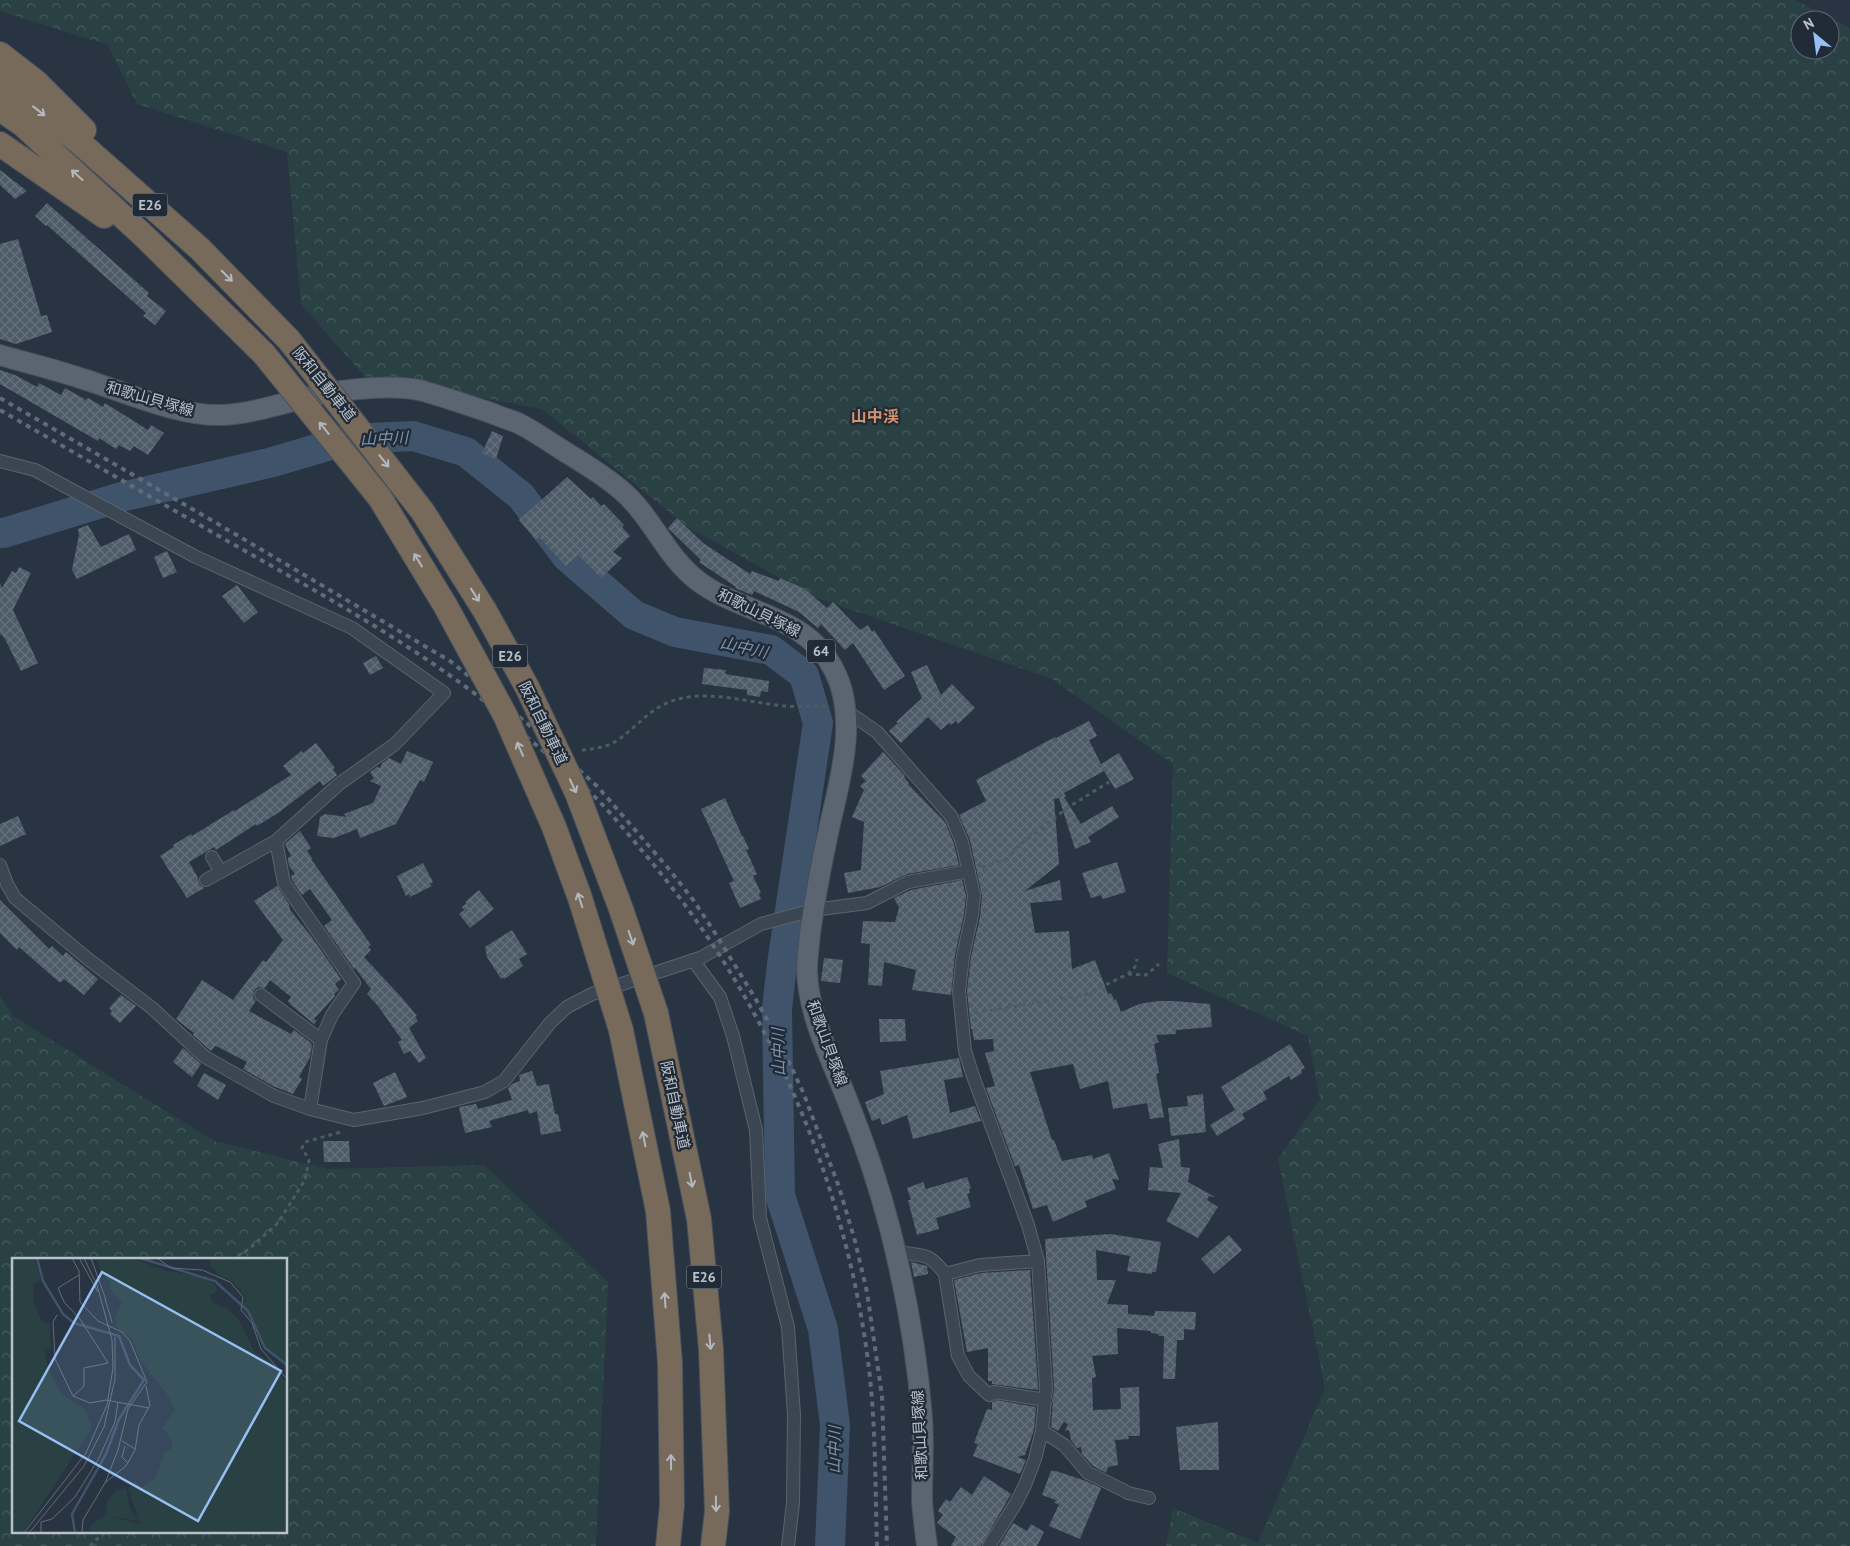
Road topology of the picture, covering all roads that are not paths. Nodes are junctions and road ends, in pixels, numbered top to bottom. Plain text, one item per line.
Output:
1 (0, 54) edge
2 (0, 81) edge
3 (0, 109) edge
4 (0, 144) edge
5 (200, 249) junction
6 (264, 354) junction
7 (0, 355) edge
8 (0, 462) edge
9 (836, 708) junction
10 (276, 841) junction
11 (212, 857) dead end
12 (0, 865) edge
13 (969, 871) junction
14 (221, 872) junction
15 (206, 880) dead end
16 (806, 912) junction
17 (693, 960) junction
18 (261, 995) dead end
19 (321, 1040) junction
20 (310, 1109) junction
21 (895, 1250) junction
22 (1038, 1261) junction
23 (945, 1274) junction
24 (1046, 1400) junction
25 (1042, 1432) junction
26 (1149, 1498) dead end
27 (668, 1546) edge
28 (714, 1546) edge
29 (788, 1546) edge
30 (926, 1546) edge
31 (989, 1546) edge

1 - 5 highway
2 -> 5 highway, 阪和自動車道 / E26
6 -> 3 highway, 阪和自動車道 / E26
4 - 6 highway
5 -> 28 highway, 阪和自動車道 / E26, bridge
27 -> 6 highway, 阪和自動車道 / E26, bridge
7 - 9 main road, 和歌山貝塚線 / 64
8 - 10 street
9 - 13 street
9 - 16 main road, 和歌山貝塚線 / 64
10 - 14 street
10 - 19 street
11 - 14 street
12 - 20 street
13 - 16 street
13 - 22 street
14 - 15 street
16 - 17 street
16 - 21 main road, 和歌山貝塚線 / 64
17 - 20 street
17 - 29 street
18 - 19 street
19 - 20 street
21 - 23 street
21 - 30 main road, 和歌山貝塚線 / 64
22 - 23 street
22 - 24 street
23 - 24 street
24 - 25 street
25 - 26 street
25 - 31 street

